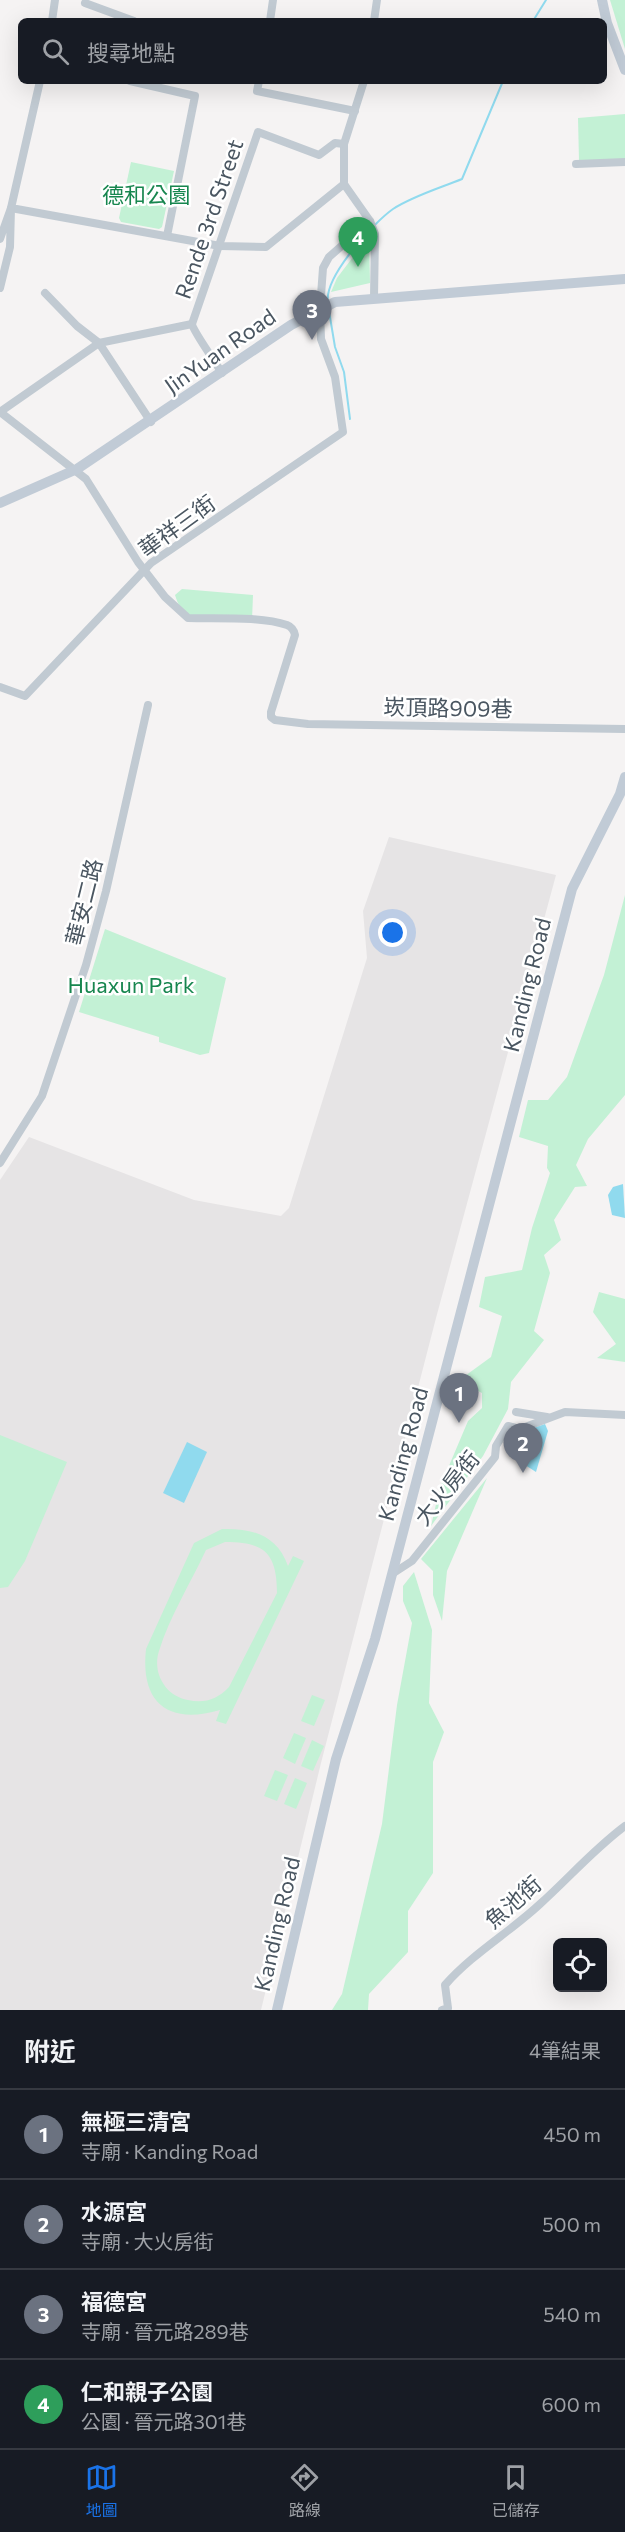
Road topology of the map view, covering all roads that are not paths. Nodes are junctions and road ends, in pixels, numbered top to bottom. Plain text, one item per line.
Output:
1 (55, 0) edge
2 (273, 0) edge
3 (377, 0) edge
4 (602, 0) edge
5 (85, 3) dead end
6 (52, 18) edge
7 (126, 18) edge
8 (270, 18) edge
9 (374, 18) edge
10 (606, 18) edge
11 (607, 22) edge
12 (625, 70) edge
13 (39, 84) edge
14 (143, 84) edge
15 (258, 84) edge
16 (363, 84) edge
17 (355, 111) junction
18 (344, 144) junction
19 (625, 162) edge
20 (576, 164) dead end
21 (344, 184) junction
22 (11, 208) junction
23 (370, 221) junction
24 (167, 236) junction
25 (0, 239) edge
26 (220, 246) junction
27 (625, 279) edge
28 (0, 288) edge
29 (45, 293) dead end
30 (374, 298) junction
31 (320, 309) junction
32 (192, 324) junction
33 (99, 343) junction
34 (222, 373) junction
35 (0, 412) edge
36 (151, 422) junction
37 (77, 469) junction
38 (0, 504) edge
39 (145, 570) junction
40 (0, 687) edge
41 (148, 705) dead end
42 (625, 729) edge
43 (625, 777) edge
44 (0, 1163) edge
45 (516, 1412) dead end
46 (625, 1415) edge
47 (550, 1417) junction
48 (392, 1574) junction
49 (625, 1826) edge
50 (277, 2010) edge
51 (442, 2010) edge

1 - 6 street
2 - 8 street
3 - 9 street
4 - 10 street
5 - 7 street
11 - 12 street
13 - 22 street
14 - 24 street
15 - 17 street
16 - 17 street
17 - 18 street
18 - 21 street
18 - 26 street, Rende 3rd Street
19 - 20 street
21 - 23 street
21 - 26 street
22 - 24 street
22 - 25 street
22 - 28 street
23 - 30 street
23 - 31 street
24 - 26 street
26 - 32 street, Rende 3rd Street
27 - 30 street, JinYuan Road
29 - 33 street
30 - 31 street, JinYuan Road
31 - 34 street, JinYuan Road
31 - 39 street, 華祥三街
32 - 33 street
32 - 34 street, Rende 3rd Street
33 - 35 street
33 - 36 street
34 - 36 street, JinYuan Road
35 - 37 street
36 - 37 street, JinYuan Road
37 - 38 street, JinYuan Road
37 - 39 street
39 - 40 street, 華祥三街
39 - 42 street, 崁頂路909巷
41 - 44 street, 華安二路
43 - 48 street, Kanding Road
45 - 47 street
46 - 47 street, 大火房街
47 - 48 street, 大火房街
48 - 50 street, Kanding Road
49 - 51 street, 魚池街

